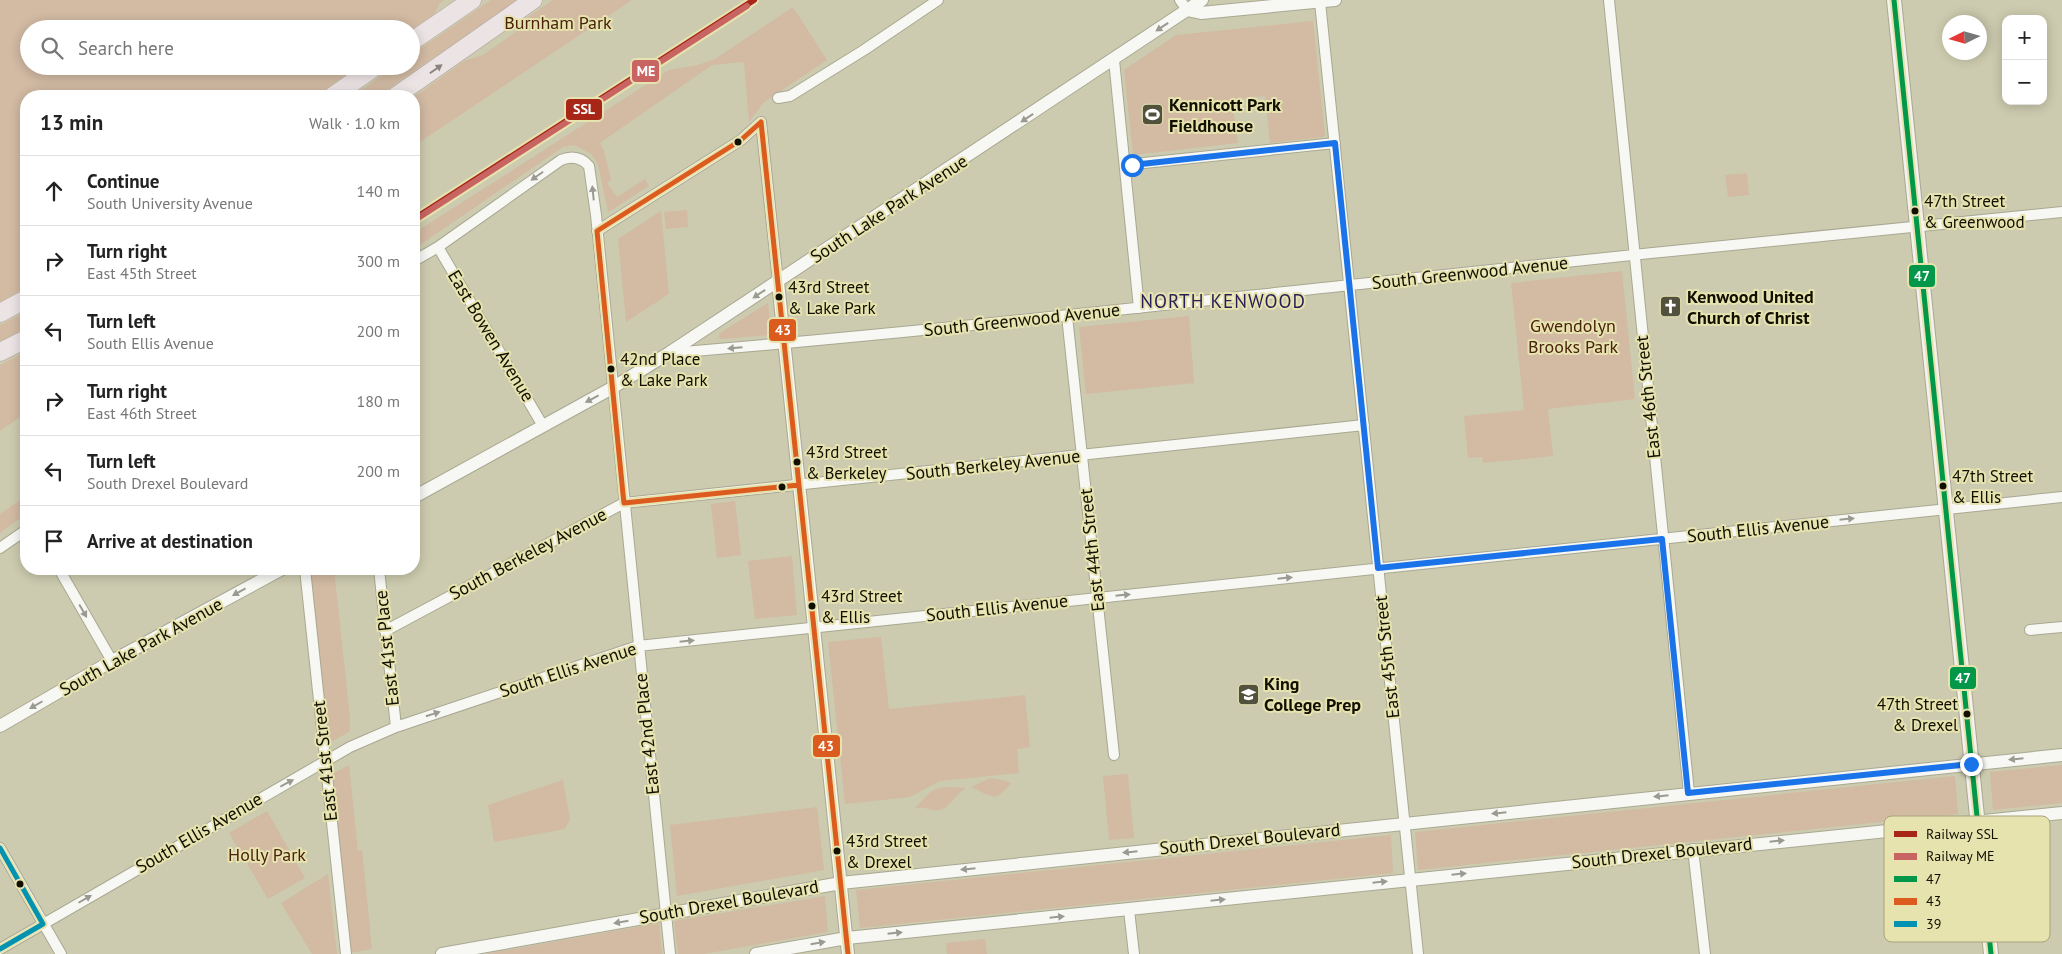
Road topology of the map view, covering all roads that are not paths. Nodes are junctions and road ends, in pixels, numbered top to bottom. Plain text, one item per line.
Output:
1 (472, 0) edge
2 (533, 0) edge
3 (938, 0) edge
4 (1202, 0) edge
5 (1335, 0) edge
6 (1609, 0) edge
7 (1894, 0) edge
8 (1320, 2) junction
9 (1184, 5) edge
10 (420, 36) edge
11 (1114, 60) junction
12 (363, 75) edge
13 (342, 90) edge
14 (405, 90) edge
15 (778, 98) dead end
16 (1335, 143) junction
17 (1125, 165) junction
18 (2062, 212) edge
19 (1917, 226) junction
20 (597, 231) junction
21 (438, 247) junction
22 (1634, 256) junction
23 (420, 258) edge
24 (778, 282) junction
25 (1349, 285) junction
26 (20, 302) edge
27 (1139, 308) junction
28 (0, 313) edge
29 (1067, 316) junction
30 (20, 342) edge
31 (784, 344) junction
32 (0, 352) edge
33 (669, 353) junction
34 (612, 388) junction
35 (1364, 425) junction
36 (543, 426) junction
37 (1082, 456) junction
38 (799, 485) junction
39 (420, 494) edge
40 (2062, 497) edge
41 (624, 503) junction
42 (1945, 509) junction
43 (20, 534) edge
44 (1662, 539) junction
45 (0, 548) edge
46 (1378, 568) junction
47 (62, 575) edge
48 (271, 575) edge
49 (305, 575) edge
50 (380, 575) edge
51 (1097, 598) junction
52 (814, 627) junction
53 (2062, 627) edge
54 (2030, 630) dead end
55 (385, 631) junction
56 (638, 646) junction
57 (112, 661) junction
58 (0, 726) edge
59 (396, 727) junction
60 (2062, 754) edge
61 (1114, 755) dead end
62 (325, 763) junction
63 (1971, 764) junction
64 (1688, 793) junction
65 (2062, 813) edge
66 (1976, 816) edge
67 (2034, 816) edge
68 (1404, 822) junction
69 (1884, 831) edge
70 (0, 848) edge
71 (1694, 849) junction
72 (1410, 879) junction
73 (841, 883) junction
74 (1129, 910) junction
75 (666, 913) junction
76 (43, 924) junction
77 (847, 938) junction
78 (0, 950) edge
79 (61, 954) edge
80 (346, 954) edge
81 (442, 954) edge
82 (670, 954) edge
83 (756, 954) edge
84 (848, 954) edge
85 (1134, 954) edge
86 (1418, 954) edge
87 (1705, 954) edge

1 - 10 highway
14 -> 2 highway
3 - 15 street
4 - 9 street, South Lake Park Avenue
5 - 8 street
6 - 22 street, East 46th Street
7 - 19 main road
8 - 9 street
8 - 16 street, East 45th Street
9 -> 11 street, South Lake Park Avenue
11 - 17 street
11 -> 24 street, South Lake Park Avenue
12 - 13 highway
16 - 17 street
16 - 25 street, East 45th Street
17 - 27 street
18 - 19 street, South Greenwood Avenue
19 - 22 street, South Greenwood Avenue
19 - 42 main road
20 -> 21 street, East 42nd Place
20 - 24 street
20 - 34 street, East 42nd Place
21 - 23 street
21 - 36 street, East Bowen Avenue
22 - 25 street, South Greenwood Avenue
22 - 44 street, East 46th Street
24 - 31 street
24 -> 33 street, South Lake Park Avenue
25 - 27 street, South Greenwood Avenue
25 - 35 street, East 45th Street
26 - 28 highway
27 - 29 street, South Greenwood Avenue
29 - 31 street, South Greenwood Avenue
29 - 37 street, East 44th Street
30 - 32 highway
31 -> 33 street, South Greenwood Avenue
31 - 38 street
33 - 34 street, South Lake Park Avenue
34 -> 36 street, South Lake Park Avenue
34 - 41 street, East 42nd Place
35 - 37 street, South Berkeley Avenue
35 - 46 street, East 45th Street
36 - 39 street, South Lake Park Avenue
37 - 38 street, South Berkeley Avenue
37 - 51 street, East 44th Street
38 - 41 street, South Berkeley Avenue
38 - 52 street
40 - 42 street, South Ellis Avenue
41 - 55 street, South Berkeley Avenue
41 - 56 street, East 42nd Place
44 -> 42 street, South Ellis Avenue
42 - 63 main road
43 - 45 street
44 - 46 street, South Ellis Avenue
44 - 64 street, East 46th Street
51 -> 46 street, South Ellis Avenue
46 - 68 street, East 45th Street
47 -> 57 street
48 -> 57 street, South Lake Park Avenue
49 - 62 street, East 41st Street
50 - 55 street, East 41st Place
51 - 52 street, South Ellis Avenue
51 - 61 street, East 44th Street
56 -> 52 street, South Ellis Avenue
52 - 73 street
53 - 54 street
55 - 59 street, East 41st Place
59 -> 56 street, South Ellis Avenue
56 - 75 street, East 42nd Place
57 -> 58 street, South Lake Park Avenue
59 - 62 street, South Ellis Avenue
60 -> 63 street, South Drexel Boulevard
76 -> 62 street, South Ellis Avenue
62 - 80 street, East 41st Street
63 - 64 street, South Drexel Boulevard
63 - 66 main road
64 -> 68 street, South Drexel Boulevard
65 - 67 street, South Drexel Boulevard
68 - 72 street, East 45th Street
68 -> 73 street, South Drexel Boulevard
71 -> 69 street, South Drexel Boulevard
70 - 76 street
72 -> 71 street, South Drexel Boulevard
71 - 87 street
74 -> 72 street, South Drexel Boulevard
72 - 86 street, East 45th Street
73 - 75 street, South Drexel Boulevard
73 - 77 street
77 -> 74 street, South Drexel Boulevard
74 - 85 street
75 -> 81 street, South Drexel Boulevard
75 - 82 street, East 42nd Place
76 - 78 street, South Ellis Avenue
76 - 79 street
83 -> 77 street, South Drexel Boulevard
77 - 84 street

